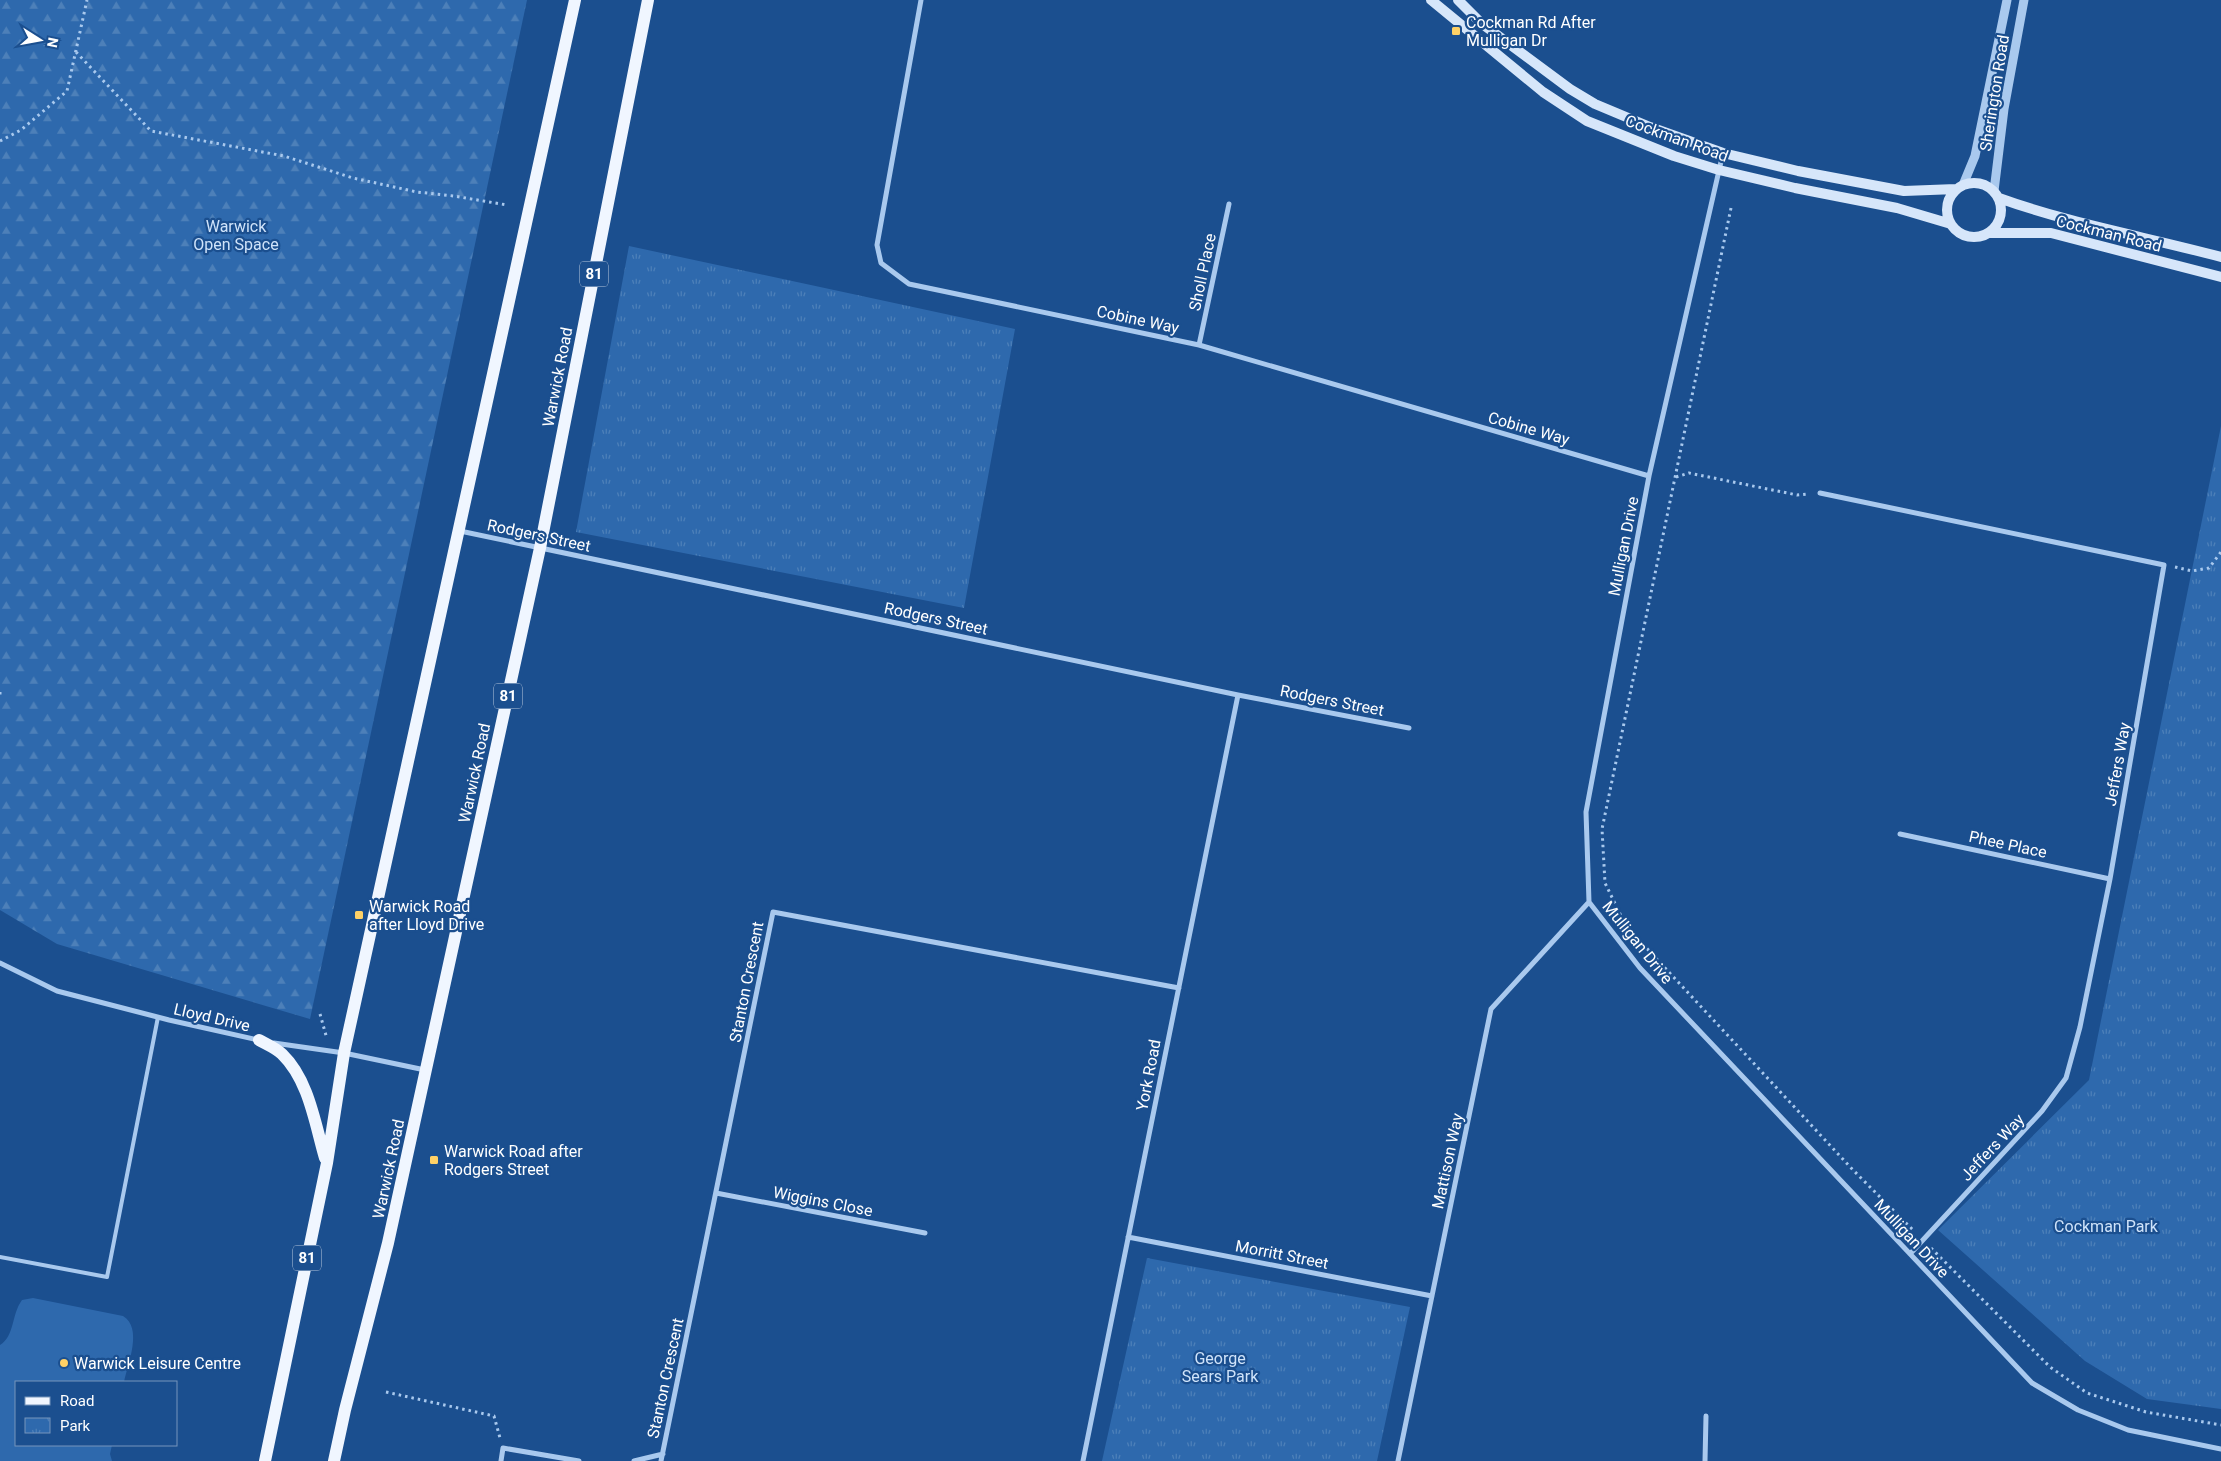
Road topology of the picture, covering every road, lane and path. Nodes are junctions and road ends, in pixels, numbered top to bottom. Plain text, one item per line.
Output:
1 (87, 0) edge
2 (575, 0) edge
3 (648, 0) edge
4 (921, 0) edge
5 (1431, 0) edge
6 (1458, 0) edge
7 (2007, 0) edge
8 (2024, 0) edge
9 (76, 52) junction
10 (0, 141) edge
11 (1723, 153) junction
12 (1718, 170) junction
13 (1960, 187) junction
14 (1996, 195) junction
15 (1229, 204) dead end
16 (507, 205) dead end
17 (1731, 208) dead end
18 (1951, 224) junction
19 (1989, 233) junction
20 (2221, 257) edge
21 (2221, 277) edge
22 (1199, 345) junction
23 (1649, 476) junction
24 (1676, 477) junction
25 (1820, 493) joint
26 (457, 530) junction
27 (540, 548) junction
28 (2221, 552) edge
29 (2164, 565) junction
30 (0, 692) edge
31 (1238, 695) junction
32 (0, 697) edge
33 (1410, 728) dead end
34 (1900, 834) dead end
35 (2110, 879) junction
36 (1589, 902) junction
37 (0, 963) edge
38 (1179, 988) junction
39 (158, 1017) junction
40 (258, 1040) junction
41 (344, 1053) junction
42 (426, 1070) junction
43 (327, 1163) junction
44 (716, 1192) junction
45 (925, 1233) dead end
46 (1128, 1237) junction
47 (1922, 1240) junction
48 (1910, 1254) junction
49 (0, 1257) edge
50 (1432, 1296) junction
51 (386, 1392) dead end
52 (1706, 1416) dead end
53 (2221, 1425) edge
54 (503, 1448) junction
55 (2221, 1449) edge
56 (663, 1454) junction
57 (265, 1461) edge
58 (334, 1461) edge
59 (501, 1461) edge
60 (579, 1461) edge
61 (634, 1461) edge
62 (661, 1461) edge
63 (1083, 1461) edge
64 (1398, 1461) edge
65 (1705, 1461) edge

1 - 9 path
2 - 26 main road, 81
3 - 27 main road, Warwick Road / 81
4 - 22 street, Cobine Way
5 - 12 main road, Cockman Road
6 - 11 main road, Cockman Road
7 - 13 street, Sherington Road
8 - 14 street, Sherington Road
9 - 10 path
9 - 16 path
11 - 12 street, Mulligan Drive
11 - 13 main road, Cockman Road
12 - 18 main road, Cockman Road
12 - 23 street, Mulligan Drive
13 - 14 main road
13 - 18 main road
14 - 19 main road
14 - 20 main road, Cockman Road
15 - 22 street, Sholl Place
17 - 24 path
18 - 19 main road
19 - 21 main road, Cockman Road
22 - 23 street, Cobine Way
23 - 36 street, Mulligan Drive
24 - 25 path
24 - 47 path
25 - 29 street
26 - 27 street, Rodgers Street
26 - 41 main road, 81
27 - 31 street, Rodgers Street
27 - 42 main road, Warwick Road / 81
28 - 29 path
29 - 35 street, Jeffers Way
30 - 32 path
31 - 33 street, Rodgers Street
31 - 38 street, York Road
34 - 35 street, Phee Place
35 - 47 street, Jeffers Way
36 - 48 street, Mulligan Drive
36 - 50 street, Mattison Way
37 - 39 street, Lloyd Drive
38 - 44 street, Stanton Crescent
38 - 46 street, York Road
39 - 40 street, Lloyd Drive
39 - 49 lane
40 - 41 street, Lloyd Drive
40 - 43 main road
41 - 42 street, Lloyd Drive
41 - 43 main road, 81
42 - 58 main road, Warwick Road / 81
43 - 57 main road, 81
44 - 45 street, Wiggins Close
44 - 56 street, Stanton Crescent
46 - 50 street, Morritt Street
46 - 63 street, York Road
47 - 48 street, Jeffers Way
47 - 53 path
48 - 55 street, Mulligan Drive
50 - 64 street, Mattison Way
51 - 54 path
52 - 65 street
54 - 59 street
54 - 60 street
56 - 61 street
56 - 62 street, Stanton Crescent

